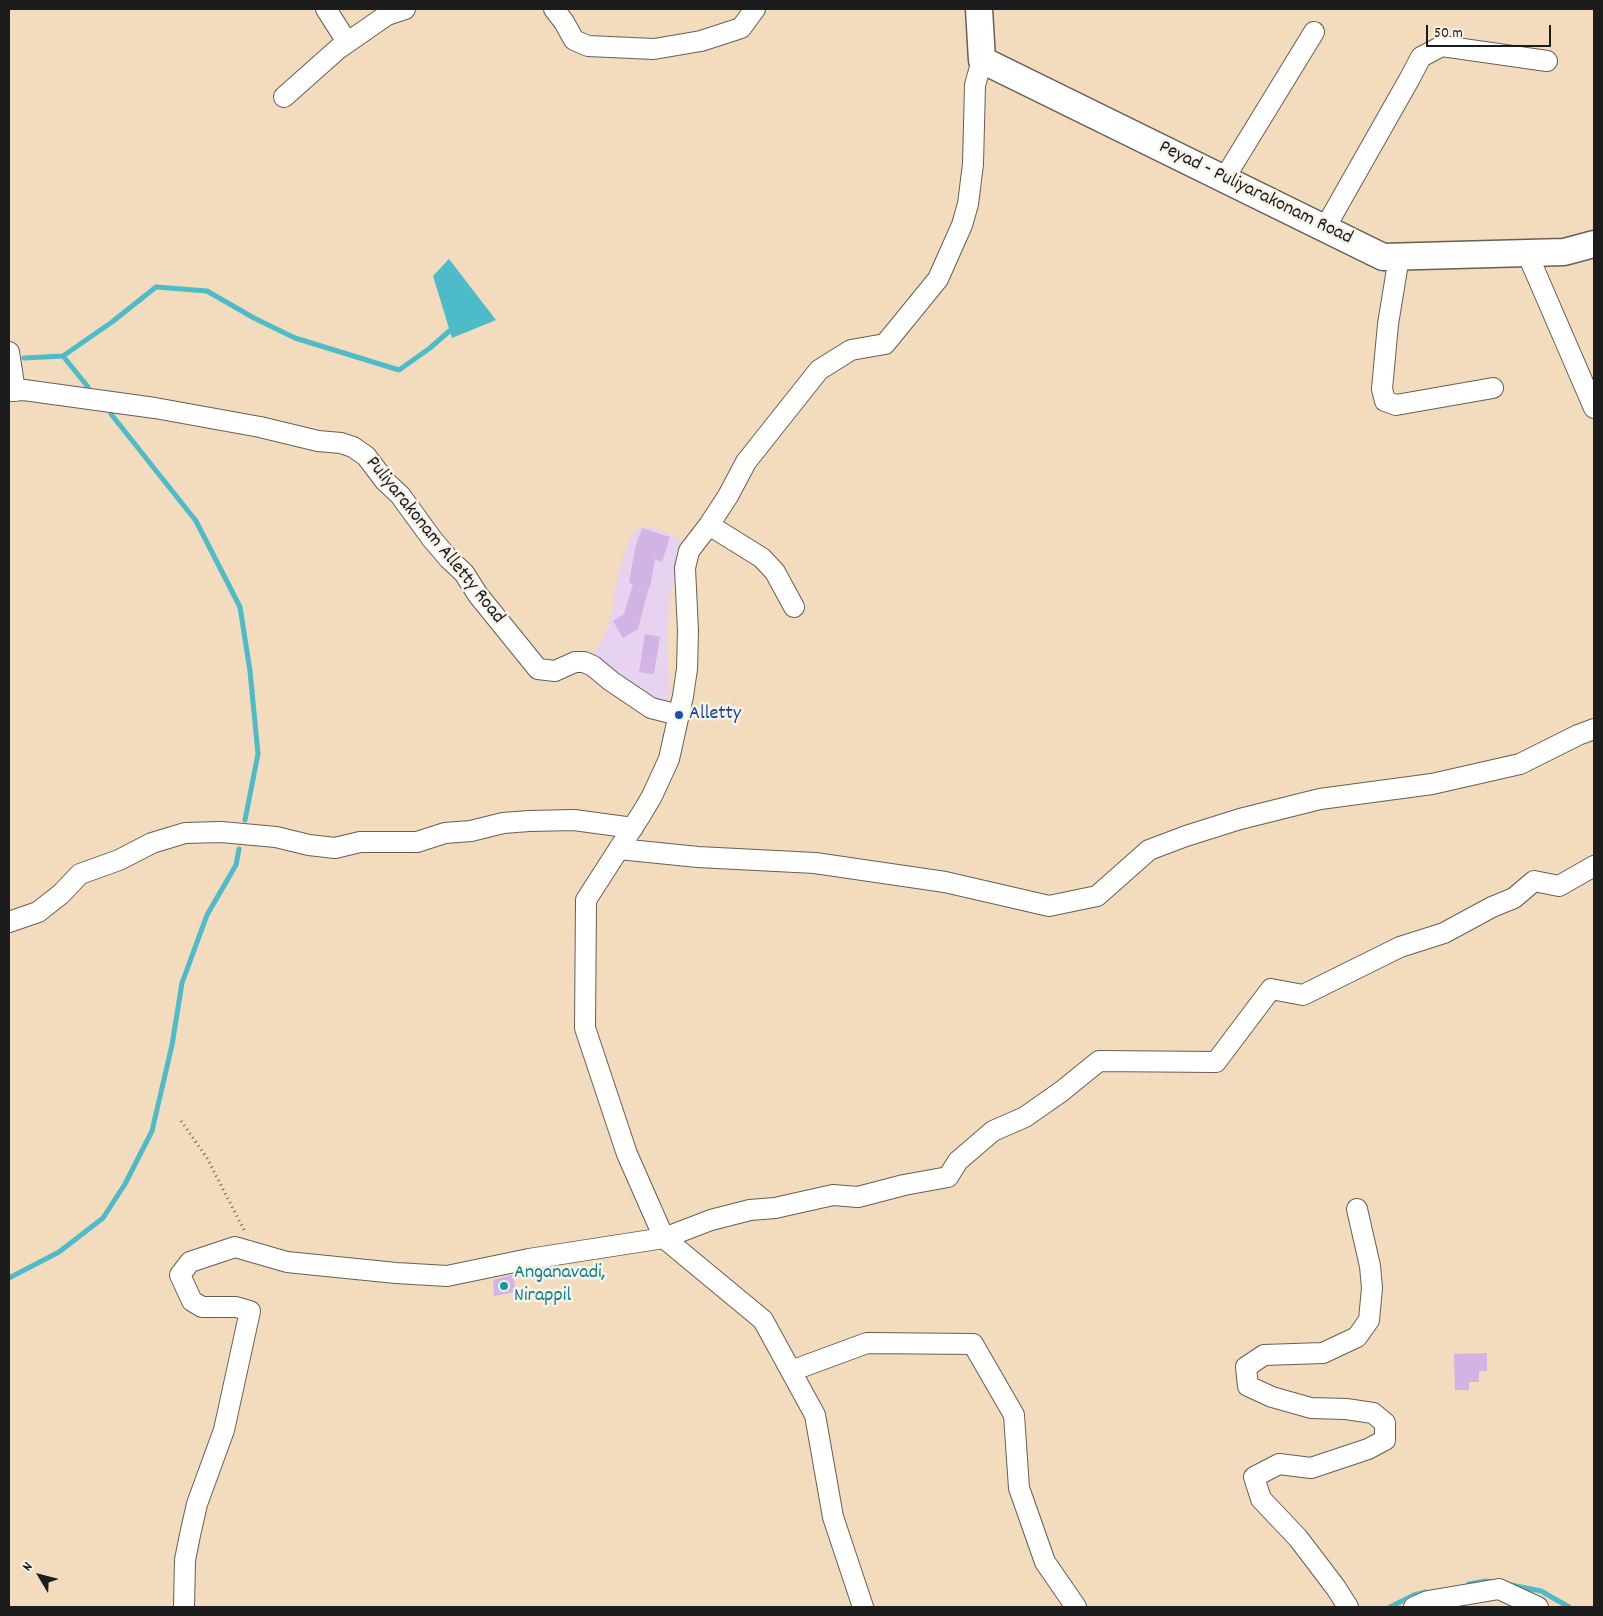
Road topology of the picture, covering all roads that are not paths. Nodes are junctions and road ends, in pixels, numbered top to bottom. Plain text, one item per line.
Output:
1 (326, 9) edge
2 (405, 9) edge
3 (554, 9) edge
4 (755, 9) edge
5 (979, 9) edge
6 (1314, 32) dead end
7 (347, 42) junction
8 (982, 60) junction
9 (1547, 61) dead end
10 (284, 97) dead end
11 (1224, 179) junction
12 (1325, 228) junction
13 (1594, 244) edge
14 (1527, 253) junction
15 (1399, 256) junction
16 (9, 352) edge
17 (1493, 388) dead end
18 (12, 391) edge
19 (1594, 408) edge
20 (709, 524) junction
21 (794, 607) dead end
22 (679, 715) junction
23 (1594, 729) edge
24 (633, 828) junction
25 (619, 849) junction
26 (1594, 866) edge
27 (9, 922) edge
28 (1357, 1209) dead end
29 (664, 1238) junction
30 (791, 1371) junction
31 (184, 1607) edge
32 (863, 1607) edge
33 (1076, 1607) edge
34 (1348, 1607) edge
35 (1414, 1607) edge
36 (1538, 1607) edge

1 - 7 street
2 - 7 street
3 - 4 street
5 - 8 main road
6 - 11 street
7 - 10 street
8 - 11 main road, Peyad - Puliyarakonam Road
8 - 20 street
9 - 12 street
11 - 12 main road, Peyad - Puliyarakonam Road
12 - 15 main road, Peyad - Puliyarakonam Road
13 - 14 main road, Peyad - Puliyarakonam Road
14 - 15 main road, Peyad - Puliyarakonam Road
14 - 19 street
15 - 17 street
16 - 18 street
18 - 22 street, Puliyarakonam Alletty Road
20 - 21 street
20 - 22 street
22 - 24 street
23 - 25 street
24 - 25 street
24 - 27 street
25 - 29 street
26 - 29 street
28 - 34 street
29 - 30 street
29 - 31 street
30 - 32 street
30 - 33 street
35 - 36 street

